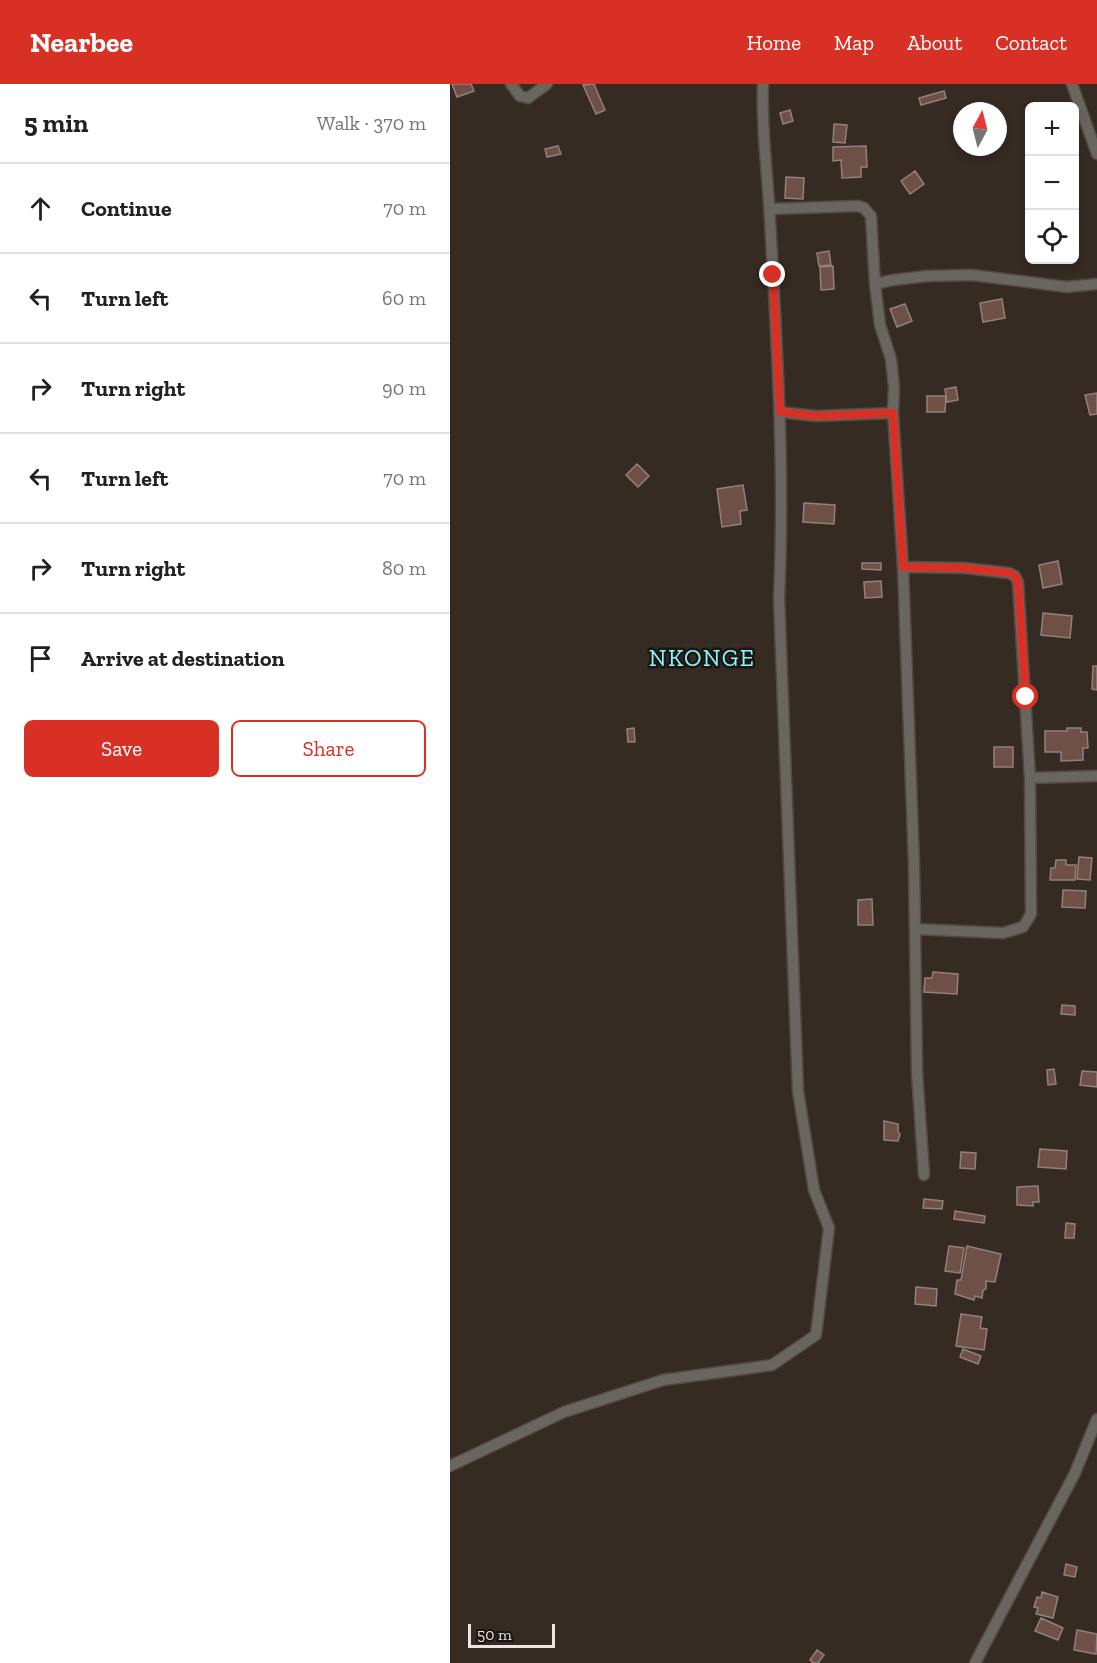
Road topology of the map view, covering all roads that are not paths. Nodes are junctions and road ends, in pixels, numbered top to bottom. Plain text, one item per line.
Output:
1 (511, 84) edge
2 (547, 84) edge
3 (763, 84) edge
4 (1072, 84) edge
5 (1094, 138) edge
6 (1097, 154) edge
7 (770, 208) junction
8 (875, 284) junction
9 (1097, 284) edge
10 (780, 412) junction
11 (893, 413) junction
12 (903, 567) junction
13 (1097, 776) edge
14 (1030, 778) junction
15 (915, 929) junction
16 (924, 1175) dead end
17 (1097, 1419) edge
18 (450, 1466) edge
19 (975, 1663) edge

1 - 2 street
3 - 7 street
4 - 5 street
5 - 6 street
7 - 8 street
7 - 10 street
8 - 9 street
8 - 11 street
10 - 11 street
10 - 18 street
11 - 12 street
12 - 14 street
12 - 15 street
13 - 14 street
14 - 15 street
15 - 16 street
17 - 19 street

